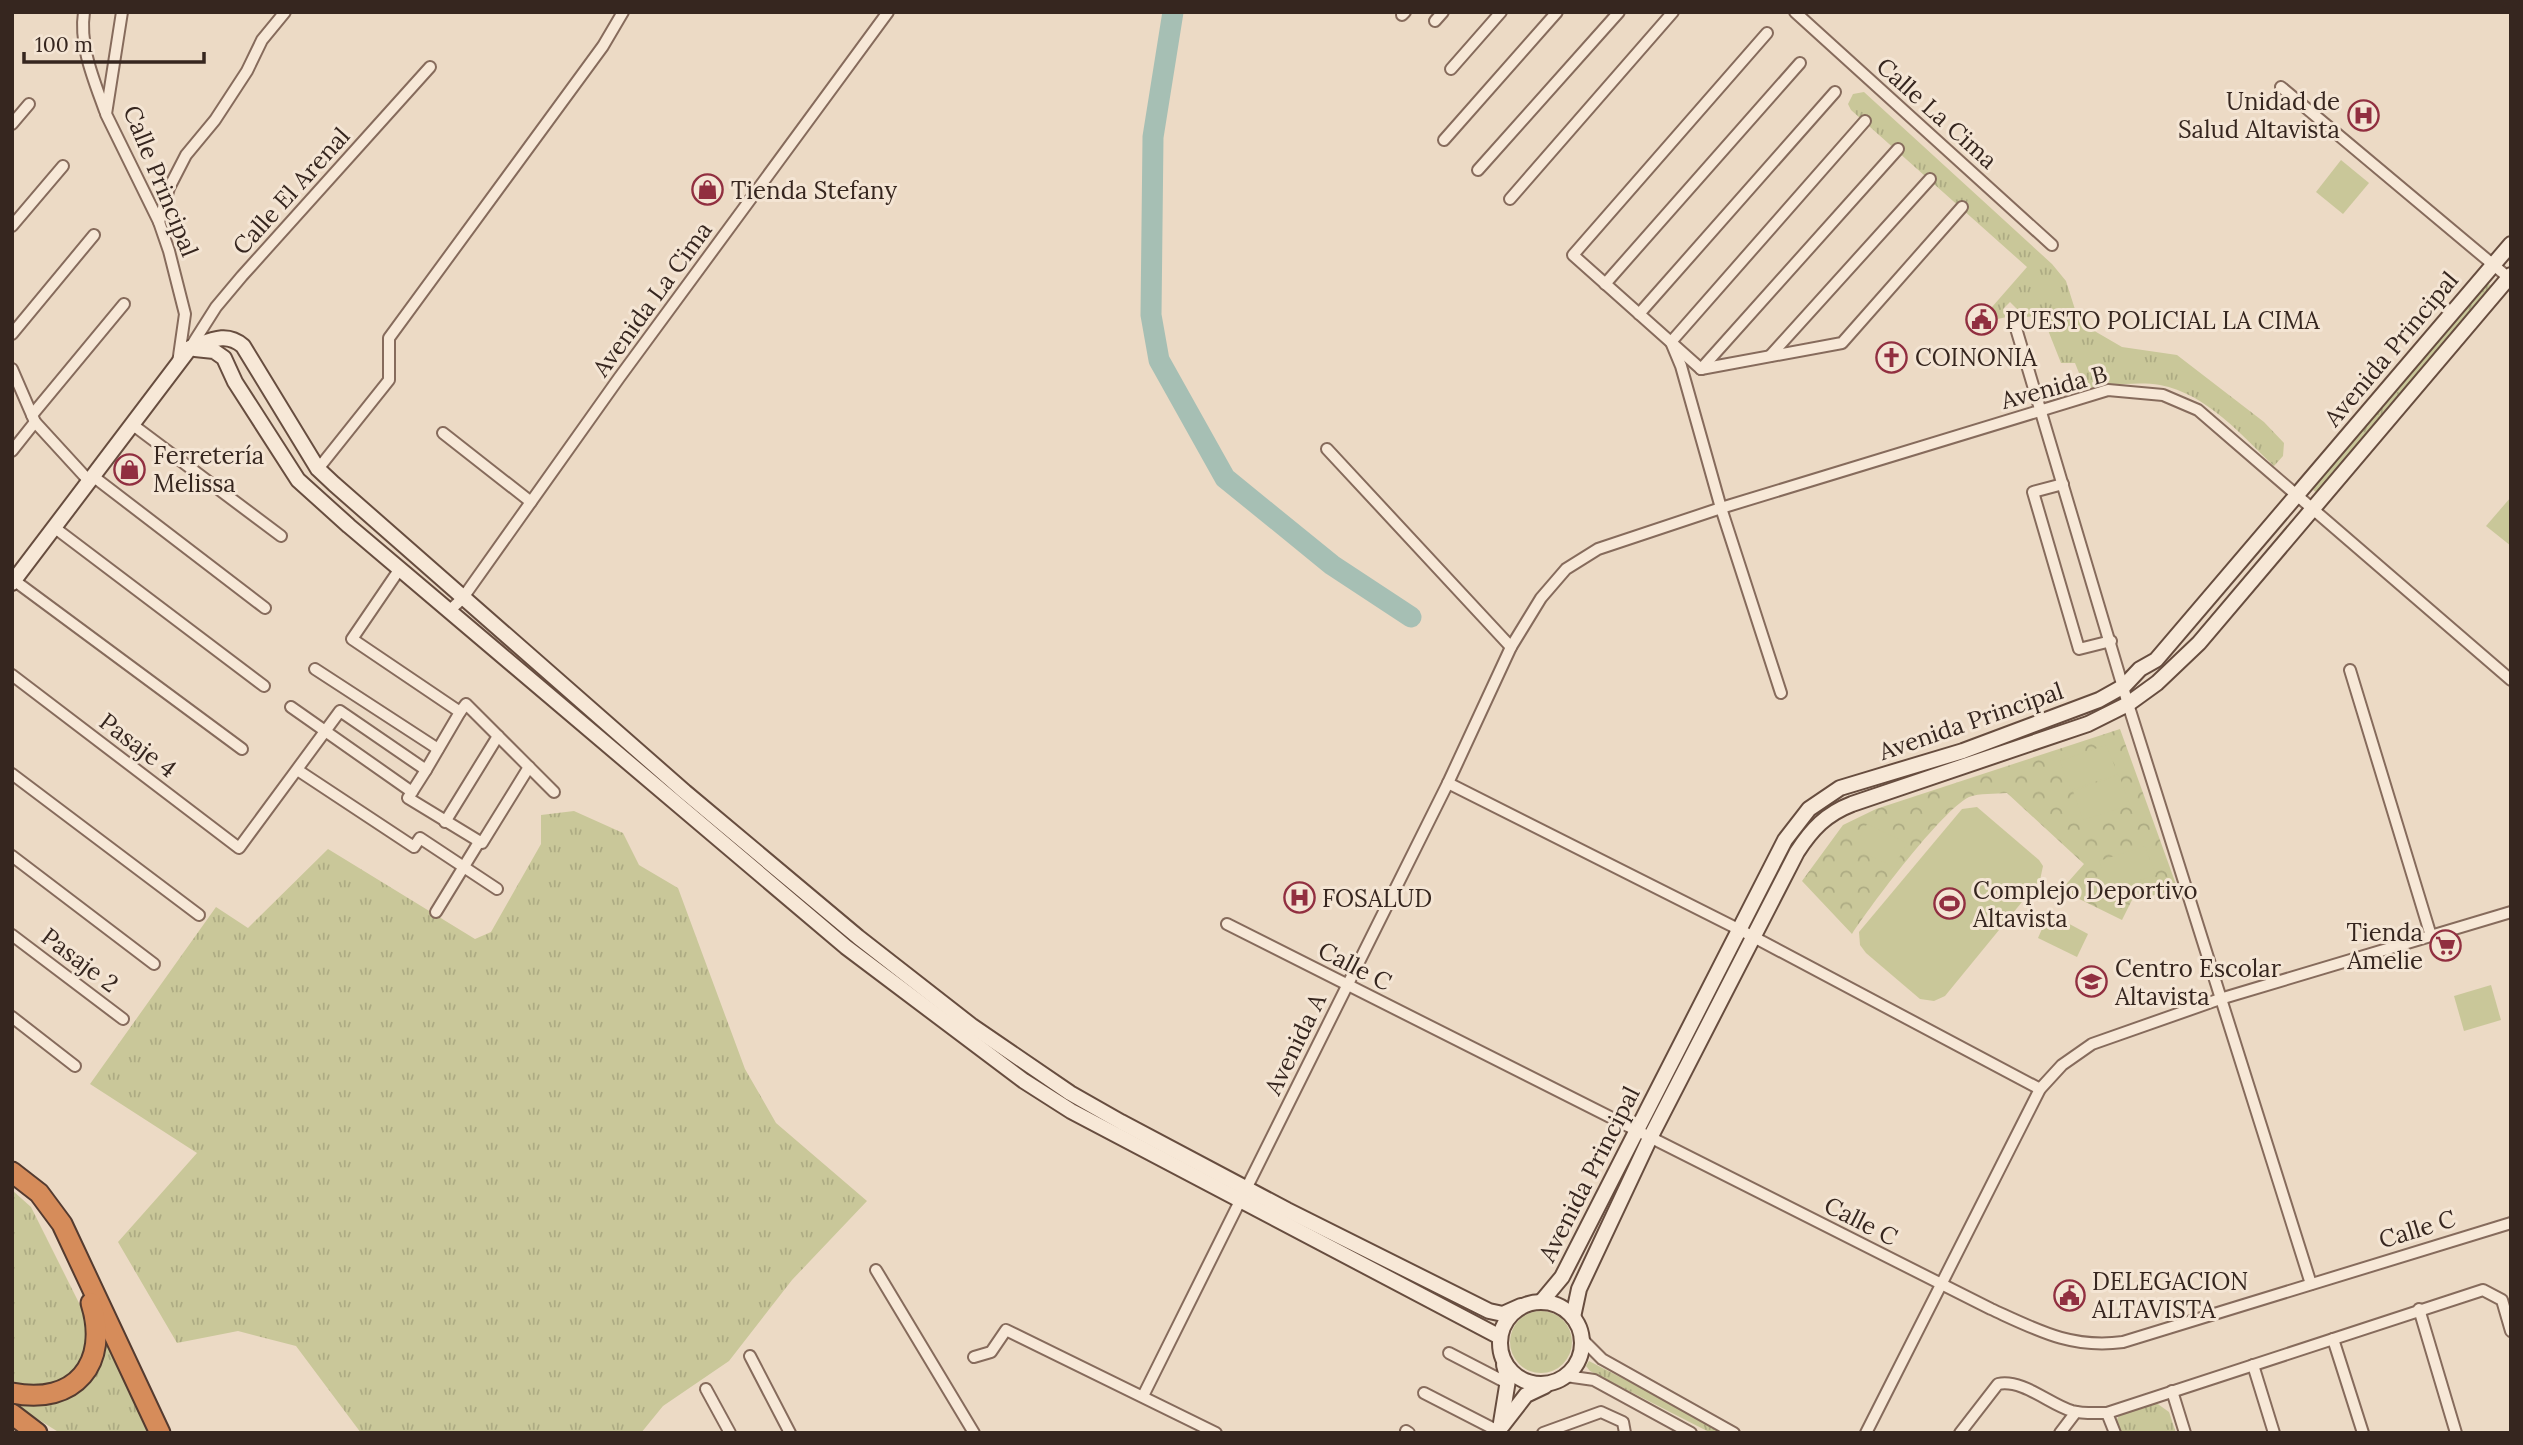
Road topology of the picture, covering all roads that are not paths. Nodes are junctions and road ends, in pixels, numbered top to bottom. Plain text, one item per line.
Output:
1 (84, 12) edge
2 (122, 12) edge
3 (285, 12) edge
4 (623, 12) edge
5 (888, 12) edge
6 (1443, 12) edge
7 (1502, 12) edge
8 (1557, 12) edge
9 (1619, 12) edge
10 (1673, 12) edge
11 (1795, 12) edge
12 (1435, 21) dead end
13 (1767, 33) dead end
14 (1800, 63) dead end
15 (430, 67) dead end
16 (1451, 69) dead end
17 (2281, 87) dead end
18 (1835, 92) dead end
19 (29, 104) dead end
20 (106, 114) junction
21 (1865, 121) dead end
22 (12, 124) edge
23 (1444, 140) dead end
24 (1898, 149) dead end
25 (63, 166) dead end
26 (1478, 170) dead end
27 (1930, 179) dead end
28 (1510, 199) dead end
29 (1962, 207) dead end
30 (159, 222) junction
31 (12, 226) edge
32 (94, 236) dead end
33 (2511, 244) edge
34 (2052, 245) dead end
35 (2493, 265) junction
36 (2510, 277) edge
37 (1605, 284) junction
38 (124, 304) dead end
39 (1639, 314) junction
40 (2015, 325) dead end
41 (12, 334) edge
42 (1671, 342) junction
43 (190, 348) junction
44 (1770, 356) junction
45 (178, 365) junction
46 (12, 369) edge
47 (1701, 369) junction
48 (2040, 410) junction
49 (34, 419) junction
50 (133, 425) junction
51 (443, 433) dead end
52 (1326, 449) dead end
53 (12, 451) edge
54 (318, 470) junction
55 (92, 479) junction
56 (2063, 484) junction
57 (2296, 495) junction
58 (531, 502) junction
59 (1721, 508) junction
60 (2313, 510) junction
61 (55, 528) junction
62 (281, 536) dead end
63 (399, 570) junction
64 (13, 582) edge
65 (1541, 597) joint
66 (462, 599) junction
67 (265, 608) dead end
68 (450, 610) junction
69 (2111, 641) junction
70 (1511, 647) junction
71 (315, 669) dead end
72 (2350, 670) dead end
73 (12, 676) edge
74 (2511, 680) edge
75 (264, 686) dead end
76 (2124, 686) junction
77 (1781, 693) dead end
78 (2128, 704) junction
79 (291, 707) dead end
80 (460, 712) junction
81 (326, 731) junction
82 (498, 736) junction
83 (242, 749) dead end
84 (438, 749) junction
85 (529, 767) junction
86 (426, 770) junction
87 (299, 771) junction
88 (12, 774) edge
89 (1448, 783) junction
90 (412, 792) junction
91 (554, 792) dead end
92 (445, 822) junction
93 (479, 842) junction
94 (12, 856) edge
95 (464, 867) junction
96 (497, 889) dead end
97 (436, 912) dead end
98 (2511, 912) edge
99 (199, 915) dead end
100 (1227, 924) dead end
101 (1739, 930) junction
102 (12, 935) edge
103 (2431, 936) junction
104 (1754, 937) junction
105 (154, 964) dead end
106 (1348, 985) junction
107 (2220, 999) junction
108 (12, 1017) edge
109 (123, 1019) dead end
110 (75, 1066) dead end
111 (2040, 1089) junction
112 (1636, 1131) junction
113 (1650, 1138) junction
114 (12, 1172) edge
115 (12, 1181) edge
116 (1245, 1194) junction
117 (2511, 1223) edge
118 (876, 1270) dead end
119 (1941, 1284) junction
120 (2311, 1284) junction
121 (1542, 1301) junction
122 (1521, 1306) junction
123 (2419, 1309) junction
124 (1573, 1317) junction
125 (2511, 1331) edge
126 (1500, 1336) junction
127 (1582, 1339) junction
128 (2333, 1339) junction
129 (1448, 1353) dead end
130 (750, 1356) dead end
131 (974, 1357) dead end
132 (1502, 1357) junction
133 (2253, 1365) junction
134 (1566, 1376) junction
135 (1507, 1384) junction
136 (1549, 1384) junction
137 (706, 1389) dead end
138 (2172, 1391) junction
139 (12, 1393) edge
140 (1424, 1393) dead end
141 (1143, 1396) junction
142 (2076, 1412) junction
143 (2107, 1413) junction
144 (12, 1414) edge
145 (1498, 1431) edge
146 (37, 1433) edge
147 (160, 1433) edge
148 (730, 1433) edge
149 (790, 1433) edge
150 (974, 1433) edge
151 (1216, 1433) edge
152 (1543, 1433) edge
153 (1625, 1433) edge
154 (1691, 1433) edge
155 (1734, 1433) edge
156 (1866, 1433) edge
157 (1960, 1433) edge
158 (2060, 1433) edge
159 (2115, 1433) edge
160 (2185, 1433) edge
161 (2274, 1433) edge
162 (2363, 1433) edge
163 (2456, 1433) edge

1 - 20 street
2 - 20 street, Calle Principal
3 - 30 street
4 - 54 street
5 - 58 street, Avenida La Cima
6 - 12 street
7 - 16 street
8 - 23 street
9 - 26 street
10 - 28 street
11 - 34 street, Calle La Cima
13 - 37 street
14 - 37 street
15 - 43 street, Calle El Arenal
17 - 35 street
18 - 39 street
19 - 22 street
20 - 30 street, Calle Principal
21 - 42 street
24 - 47 street
25 - 31 street
27 - 44 street
29 - 44 street
30 - 45 street, Calle Principal
32 - 41 street
33 - 35 main road, Avenida Principal
35 - 36 street
35 - 57 main road, Avenida Principal
36 - 60 main road, Avenida Principal
37 - 39 street
38 - 49 street
39 - 42 street
40 - 48 street
42 - 47 street
42 - 59 street
43 - 45 main road
43 - 54 main road
43 - 63 main road
44 - 47 street
45 - 50 main road
46 - 49 street
48 - 56 street
48 - 57 street, Avenida B
48 - 59 street, Avenida B
49 - 53 street
49 - 55 street
50 - 55 main road
50 - 62 street
51 - 58 street
52 - 70 street
54 - 66 main road
55 - 61 main road
55 - 67 street
56 - 69 street
56 - 69 street
57 - 60 street, Avenida B
57 - 76 main road, Avenida Principal
58 - 66 street, Avenida La Cima
59 - 65 street, Avenida B
59 - 77 street
60 - 74 street, Avenida B
60 - 78 main road, Avenida Principal
61 - 64 main road
61 - 75 street
63 - 68 main road
63 - 80 street
64 - 83 street
65 - 70 street, Avenida A
66 - 68 street, Avenida La Cima
66 - 116 main road
68 - 116 main road
69 - 76 street
70 - 89 street, Avenida A
71 - 84 street
72 - 103 street
73 - 87 street, Pasaje 4
76 - 78 street
76 - 101 main road, Avenida Principal
78 - 104 main road, Avenida Principal
78 - 107 street
79 - 81 street
80 - 82 street
80 - 84 street
81 - 86 street
81 - 87 street
81 - 90 street
82 - 85 street
82 - 92 street
84 - 86 street
85 - 91 street
85 - 93 street
86 - 90 street
87 - 95 street
88 - 99 street
89 - 101 street
89 - 106 street, Avenida A
90 - 92 street
92 - 93 street
93 - 95 street
94 - 105 street
95 - 96 street
95 - 97 street
98 - 103 street
100 - 106 street, Calle C
101 - 104 street
101 - 112 main road, Avenida Principal
102 - 109 street, Pasaje 2
103 - 107 street
104 - 111 street
104 - 113 main road, Avenida Principal
106 - 112 street, Calle C
106 - 116 street, Avenida A
107 - 111 street
107 - 120 street
108 - 110 street
111 - 119 street
112 - 113 street, Calle C
112 - 121 main road, Avenida Principal
113 - 119 street, Calle C
113 - 124 main road, Avenida Principal
114 - 147 highway
115 - 139 highway
116 - 122 main road
116 - 126 main road
116 - 141 street, Avenida A
117 - 120 street, Calle C
118 - 150 street
119 - 120 street, Calle C
119 - 156 street
121 - 122 main road
121 - 124 main road
122 - 126 main road
123 - 125 street
123 - 128 street
123 - 163 street
124 - 127 main road
126 - 132 main road
127 - 134 main road
127 - 155 street
128 - 133 street
128 - 162 street
129 - 135 street
130 - 149 street
131 - 141 street
132 - 135 main road
132 - 136 main road
133 - 138 street
133 - 161 street
134 - 136 main road
134 - 154 street
135 - 145 main road
136 - 145 main road
137 - 148 street
138 - 143 street
138 - 160 street
140 - 145 street
141 - 151 street
142 - 143 street
142 - 157 street
142 - 158 street
143 - 159 street
144 - 146 highway
152 - 153 street

